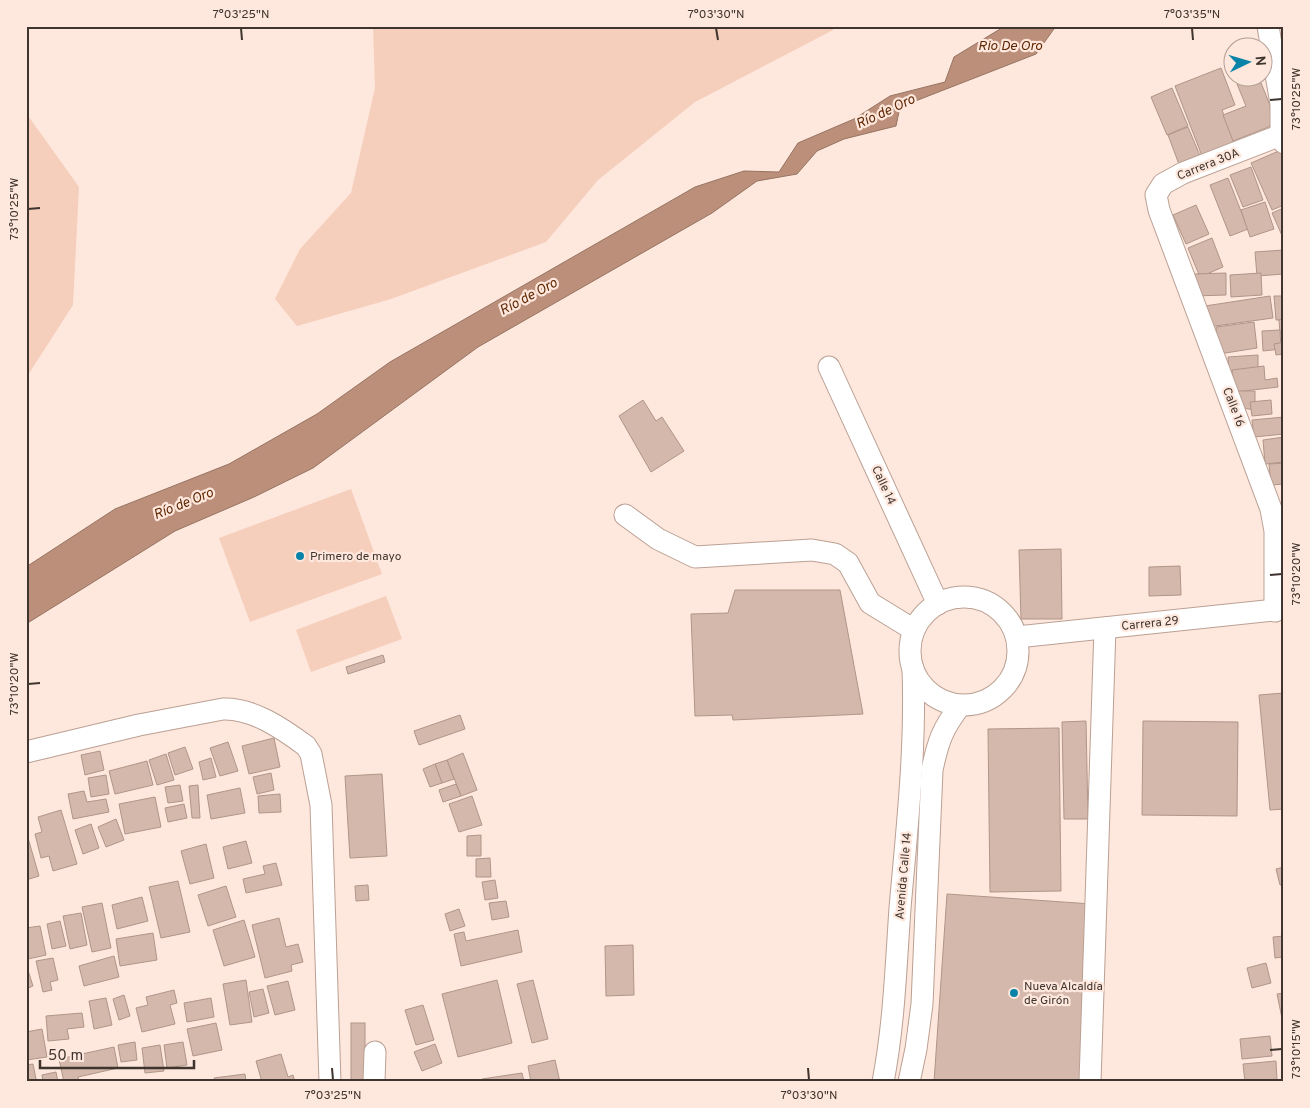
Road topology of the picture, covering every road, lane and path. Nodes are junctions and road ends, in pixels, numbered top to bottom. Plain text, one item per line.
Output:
1 (1268, 26) edge
2 (1282, 139) edge
3 (1159, 210) joint
4 (829, 367) dead end
5 (625, 515) dead end
6 (938, 604) junction
7 (1280, 610) edge
8 (1105, 628) junction
9 (914, 630) junction
10 (1016, 637) junction
11 (912, 669) junction
12 (960, 706) junction
13 (26, 752) edge
14 (375, 1052) dead end
15 (330, 1082) edge
16 (374, 1082) edge
17 (883, 1082) edge
18 (909, 1082) edge
19 (1090, 1082) edge

1 - 2 street
2 - 3 street, Carrera 30A
3 - 7 street, Calle 16
4 - 6 street, Calle 14
5 - 9 street
6 - 9 street
6 - 10 street
7 - 8 street, Carrera 29
8 - 10 street, Carrera 29
8 - 19 street
9 - 11 street
10 - 12 street
11 - 12 street
11 - 17 street, Avenida Calle 14
12 - 18 street, Avenida Calle 14
13 - 15 street
14 - 16 street

